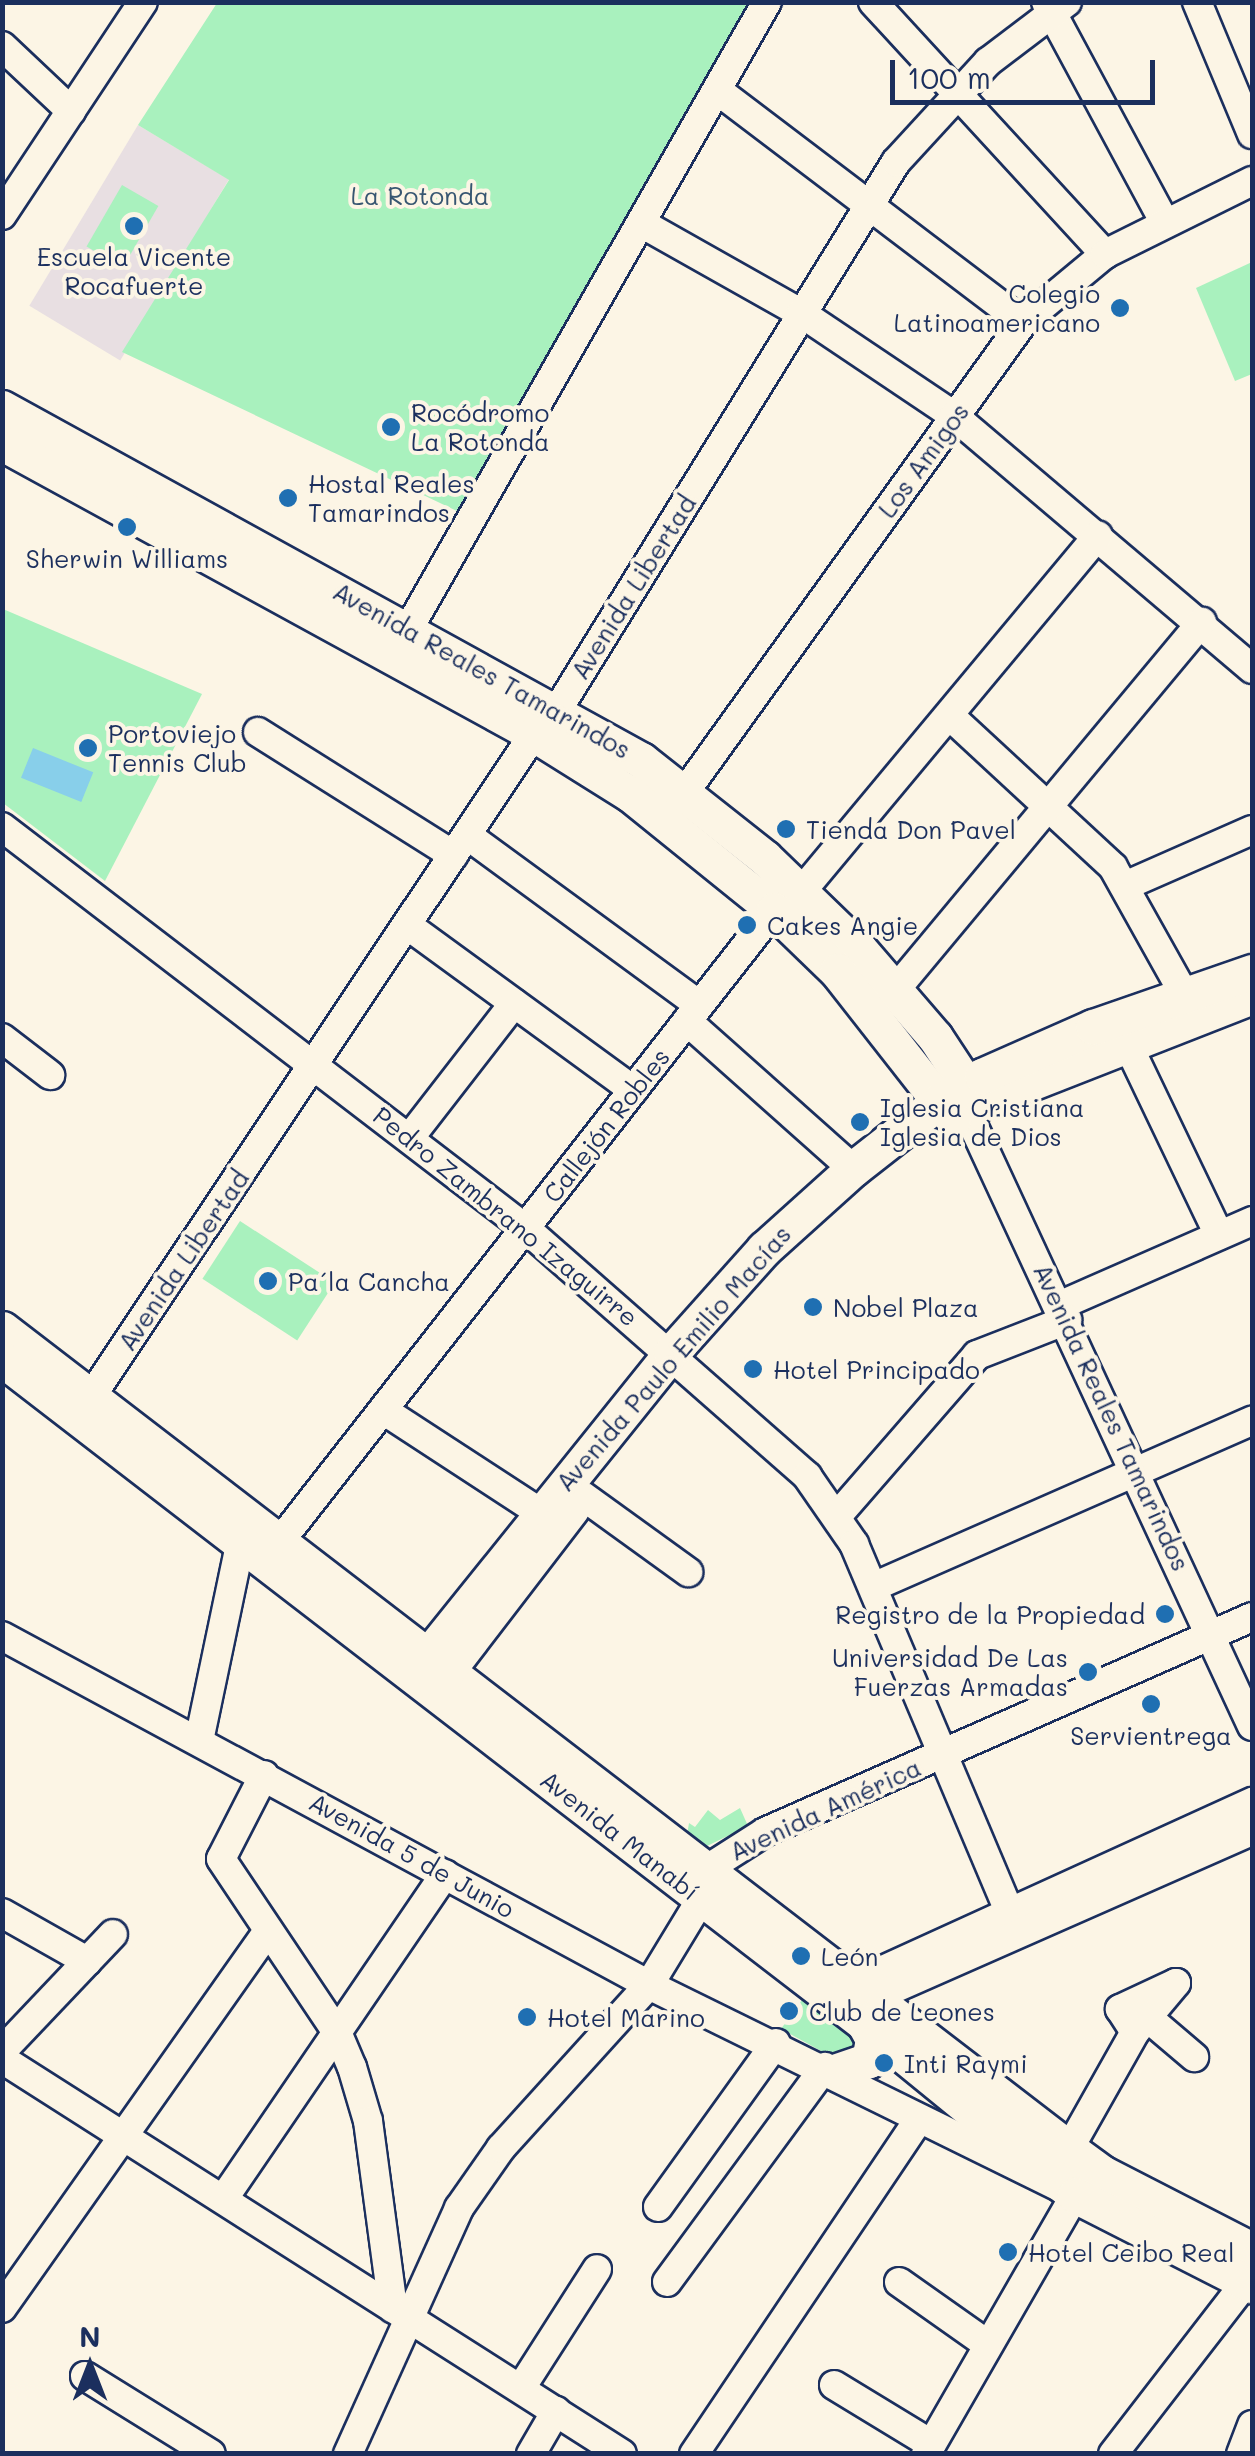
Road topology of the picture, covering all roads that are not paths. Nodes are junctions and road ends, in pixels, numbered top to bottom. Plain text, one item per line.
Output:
1 (142, 2) edge
2 (767, 2) edge
3 (873, 2) edge
4 (1197, 2) edge
5 (1054, 6) edge
6 (2, 46) edge
7 (717, 90) junction
8 (956, 92) junction
9 (71, 111) junction
10 (1252, 134) edge
11 (1252, 181) edge
12 (870, 201) junction
13 (2, 216) edge
14 (1164, 221) junction
15 (640, 223) junction
16 (1105, 254) junction
17 (801, 313) junction
18 (1024, 322) junction
19 (954, 416) junction
20 (10, 437) edge
21 (1098, 534) junction
22 (1202, 622) junction
23 (401, 642) junction
24 (1252, 669) edge
25 (950, 716) junction
26 (546, 722) junction
27 (258, 732) dead end
28 (1052, 803) junction
29 (675, 806) junction
30 (2, 827) edge
31 (1252, 830) edge
32 (460, 845) junction
33 (1127, 885) junction
34 (788, 901) junction
35 (407, 925) junction
36 (1252, 972) edge
37 (896, 989) junction
38 (1185, 996) junction
39 (1252, 996) edge
40 (514, 1003) junction
41 (693, 1013) junction
42 (2, 1038) edge
43 (1127, 1043) junction
44 (315, 1062) junction
45 (50, 1075) dead end
46 (633, 1090) junction
47 (961, 1103) junction
48 (411, 1136) junction
49 (853, 1169) junction
50 (1252, 1220) edge
51 (525, 1228) junction
52 (1219, 1235) junction
53 (1064, 1313) junction
54 (2, 1329) edge
55 (2, 1359) edge
56 (681, 1360) junction
57 (84, 1408) junction
58 (383, 1410) junction
59 (1252, 1420) edge
60 (1136, 1472) junction
61 (583, 1496) junction
62 (538, 1511) junction
63 (838, 1515) junction
64 (281, 1540) junction
65 (240, 1544) junction
66 (688, 1572) dead end
67 (873, 1587) junction
68 (1252, 1618) edge
69 (2, 1636) edge
70 (1211, 1636) junction
71 (430, 1672) junction
72 (1252, 1726) edge
73 (199, 1741) junction
74 (942, 1754) junction
75 (264, 1775) junction
76 (1252, 1802) edge
77 (1252, 1831) edge
78 (445, 1874) junction
79 (703, 1885) junction
80 (1008, 1909) junction
81 (2, 1913) edge
82 (268, 1931) junction
83 (113, 1934) dead end
84 (87, 1962) junction
85 (649, 1984) junction
86 (853, 2002) junction
87 (337, 2032) junction
88 (776, 2043) junction
89 (2, 2051) edge
90 (1194, 2057) dead end
91 (2, 2059) edge
92 (831, 2069) junction
93 (918, 2122) junction
94 (126, 2135) junction
95 (1005, 2138) junction
96 (1069, 2149) junction
97 (1088, 2184) junction
98 (224, 2198) junction
99 (658, 2207) dead end
100 (597, 2270) dead end
101 (1251, 2273) edge
102 (667, 2282) dead end
103 (899, 2282) dead end
104 (2, 2308) edge
105 (401, 2314) junction
106 (984, 2342) junction
107 (85, 2376) dead end
108 (834, 2386) dead end
109 (521, 2388) junction
110 (556, 2411) junction
111 (1252, 2425) edge
112 (928, 2449) edge
113 (211, 2454) edge
114 (348, 2454) edge
115 (531, 2454) edge
116 (622, 2454) edge
117 (694, 2454) edge
118 (1113, 2454) edge
119 (1241, 2454) edge

1 - 9 street
2 - 7 street
3 - 8 street
4 - 10 street
5 - 8 street, Avenida Libertad
5 - 14 street
6 - 9 street
7 - 12 street
7 - 15 street
8 - 12 street, Avenida Libertad
8 - 16 street
9 - 13 street
11 - 14 street, Los Amigos
12 - 17 street, Avenida Libertad
12 - 18 street
14 - 16 street, Los Amigos
15 - 17 street
15 - 23 street
16 - 18 street, Los Amigos
17 - 19 street
17 - 26 street, Avenida Libertad
18 - 19 street, Los Amigos
19 - 21 street
19 - 29 street, Los Amigos
20 - 23 main road, Avenida Reales Tamarindos
21 - 22 street
21 - 25 street, Callejón Robles
22 - 24 street
22 - 28 street
23 - 26 main road, Avenida Reales Tamarindos
25 - 28 street
25 - 34 street, Callejón Robles
26 - 29 main road, Avenida Reales Tamarindos
26 - 32 street, Avenida Libertad
27 - 32 street
28 - 33 street
28 - 37 street
29 - 34 main road, Avenida Reales Tamarindos
30 - 44 street, Pedro Zambrano Izaguirre
31 - 33 street
32 - 35 street, Avenida Libertad
32 - 41 street
33 - 38 street
34 - 37 main road, Avenida Reales Tamarindos
34 - 41 street, Callejón Robles
34 - 47 main road, Avenida Reales Tamarindos
35 - 40 street
35 - 44 street, Avenida Libertad
36 - 38 main road, Avenida Paulo Emilio Macías
37 - 47 main road, Avenida Reales Tamarindos
38 - 47 main road, Avenida Paulo Emilio Macías
39 - 43 main road, Avenida Paulo Emilio Macías
40 - 46 street
40 - 48 street
41 - 46 street, Callejón Robles
41 - 49 street
42 - 45 street
43 - 47 main road, Avenida Paulo Emilio Macías
43 - 52 street
44 - 48 street, Pedro Zambrano Izaguirre
44 - 57 street, Avenida Libertad
46 - 51 street, Callejón Robles
47 - 49 main road, Avenida Paulo Emilio Macías
47 - 53 street, Avenida Reales Tamarindos
47 - 56 main road, Avenida Paulo Emilio Macías
48 - 51 street, Pedro Zambrano Izaguirre
49 - 56 main road, Avenida Paulo Emilio Macías
50 - 52 street
51 - 56 street, Pedro Zambrano Izaguirre
51 - 58 street, Callejón Robles
52 - 53 street
53 - 60 street, Avenida Reales Tamarindos
53 - 63 street
54 - 57 main road, Avenida Manabí
55 - 57 main road, Avenida Manabí
56 - 61 main road, Avenida Paulo Emilio Macías
56 - 62 main road, Avenida Paulo Emilio Macías
56 - 63 street, Pedro Zambrano Izaguirre
57 - 64 main road, Avenida Manabí
57 - 65 main road, Avenida Manabí
58 - 62 street
58 - 64 street, Callejón Robles
59 - 60 street
60 - 67 street
60 - 70 street, Avenida Reales Tamarindos
61 - 66 street
61 - 71 main road, Avenida Paulo Emilio Macías
62 - 71 main road, Avenida Paulo Emilio Macías
63 - 67 street, Pedro Zambrano Izaguirre
64 - 65 street
64 - 71 main road, Avenida Manabí
65 - 71 main road, Avenida Manabí
65 - 73 street
67 - 74 street, Pedro Zambrano Izaguirre
68 - 70 street, Avenida América
69 - 73 street, Avenida 5 de Junio
70 - 72 street, Avenida Reales Tamarindos
70 - 74 street, Avenida América
71 - 79 main road, Avenida Manabí
73 - 75 street, Avenida 5 de Junio
74 - 79 street, Avenida América
74 - 80 street, Pedro Zambrano Izaguirre
75 - 78 street, Avenida 5 de Junio
75 - 82 street
76 - 80 street
77 - 86 street
78 - 85 street, Avenida 5 de Junio
78 - 87 street
79 - 85 street, Avenida América
79 - 86 main road, Avenida Manabí
80 - 86 street
81 - 84 street
82 - 87 street
82 - 94 street
83 - 84 street
84 - 89 street
85 - 88 street, Avenida 5 de Junio
85 - 105 street, Avenida América
86 - 92 main road
86 - 95 main road, Avenida Manabí
86 - 96 main road, Avenida Manabí
87 - 98 street
87 - 105 street
88 - 92 street, Avenida 5 de Junio
88 - 99 street
90 - 96 street
91 - 94 street
92 - 93 street, Avenida 5 de Junio
92 - 95 street, Avenida 5 de Junio
92 - 102 street
93 - 97 street, Avenida 5 de Junio
93 - 117 street
94 - 98 street
94 - 104 street
95 - 97 main road, Avenida Manabí
96 - 97 main road, Avenida Manabí
97 - 101 main road, Avenida Manabí
97 - 106 street
98 - 105 street
100 - 109 street
101 - 118 street
103 - 106 street
105 - 109 street
105 - 114 street, Avenida América
106 - 112 street
107 - 113 street
108 - 112 street
109 - 110 street
110 - 115 street
110 - 116 street
111 - 119 street

